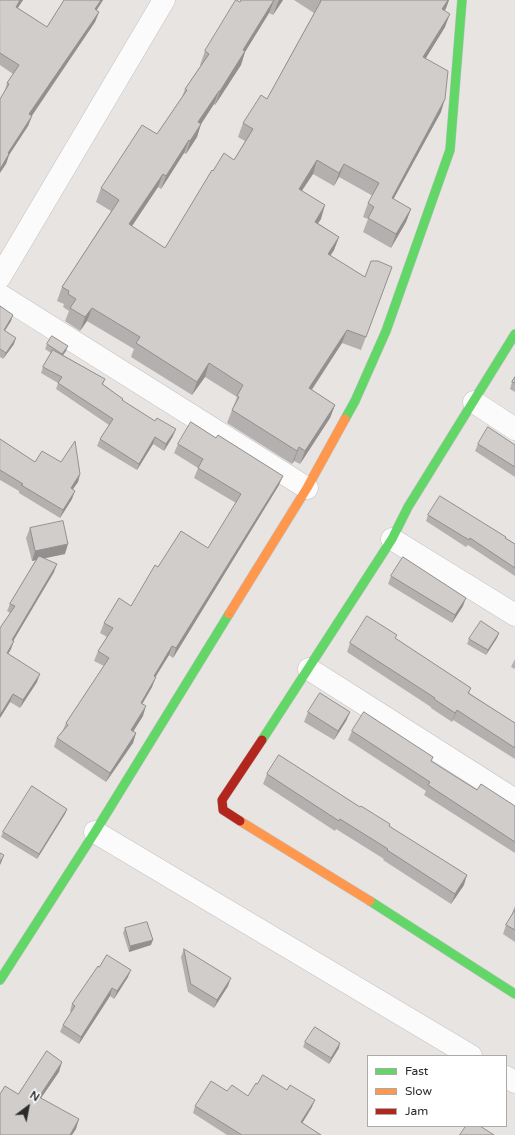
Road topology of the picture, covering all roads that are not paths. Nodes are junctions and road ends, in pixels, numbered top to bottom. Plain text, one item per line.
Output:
1 (164, 0) edge
2 (462, 0) edge
3 (0, 277) edge
4 (0, 295) edge
5 (515, 334) edge
6 (474, 402) junction
7 (515, 429) edge
8 (306, 488) junction
9 (392, 539) junction
10 (515, 615) edge
11 (309, 669) junction
12 (515, 800) edge
13 (95, 832) junction
14 (0, 980) edge
15 (515, 994) edge
16 (469, 1055) edge

1 - 3 street
2 - 8 main road
4 - 8 street
5 - 6 main road
6 - 7 street
6 - 9 main road
8 - 13 main road
9 - 10 street
9 - 11 main road
11 - 12 street
11 - 15 main road
13 - 14 main road
13 - 16 street

